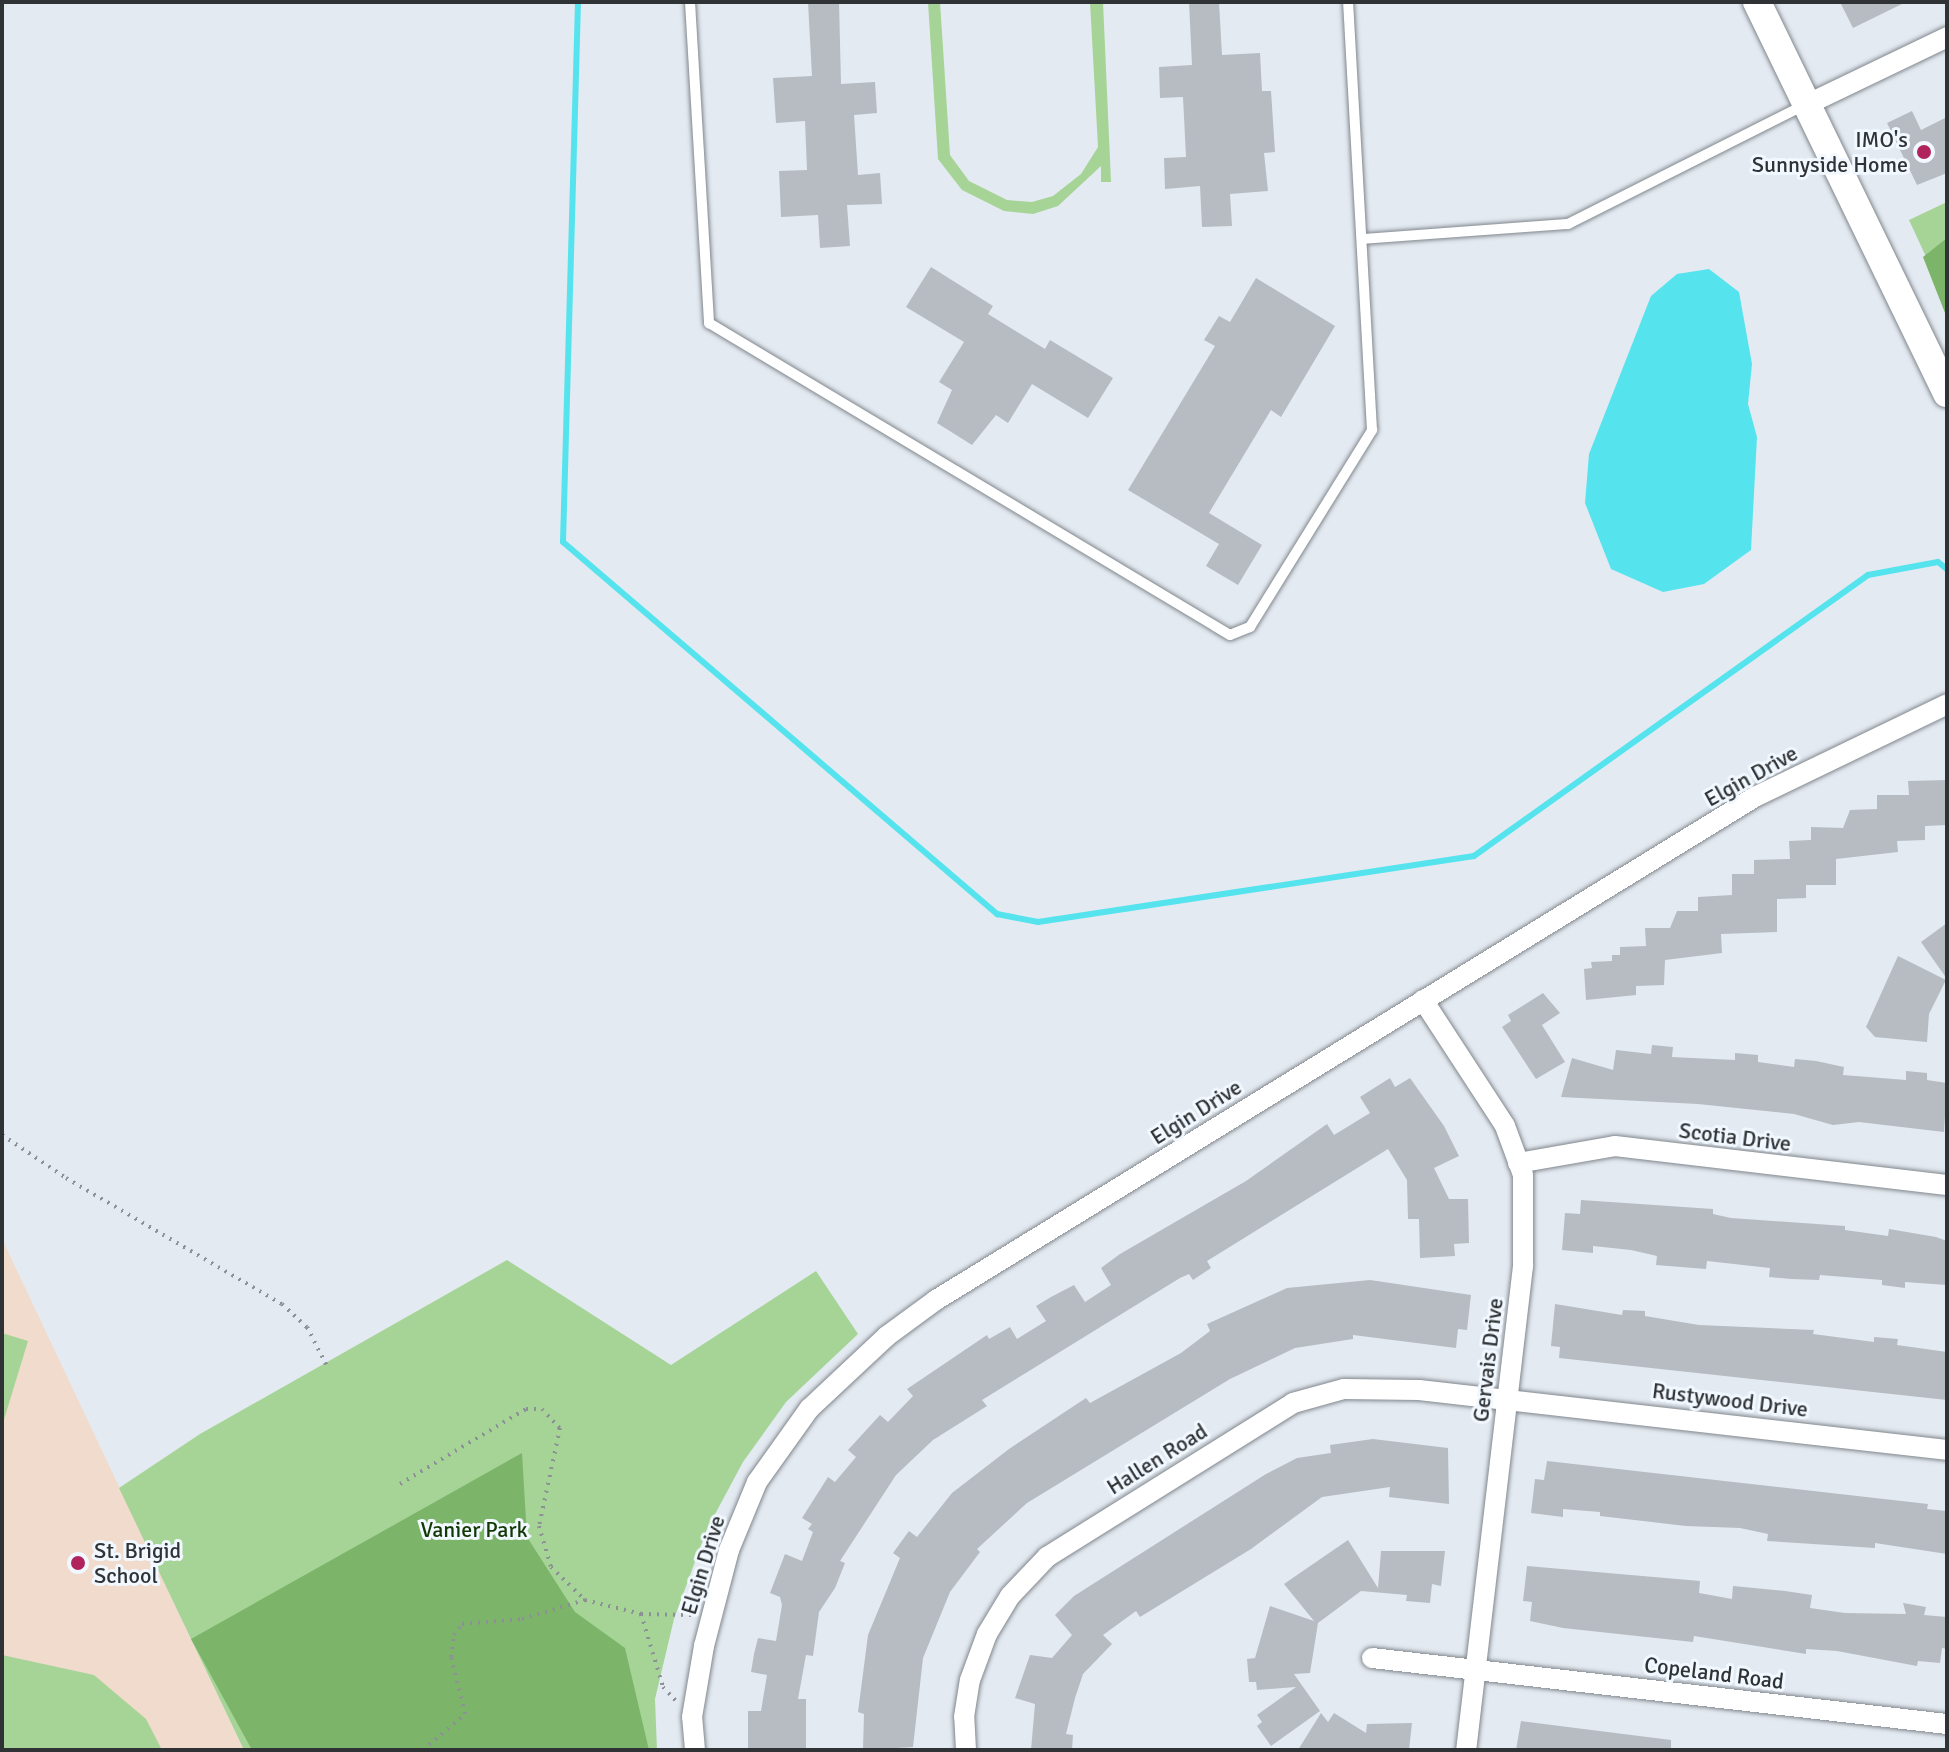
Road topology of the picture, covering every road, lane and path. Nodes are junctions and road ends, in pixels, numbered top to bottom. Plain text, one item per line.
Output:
1 (690, 2) edge
2 (1348, 2) edge
3 (1757, 2) edge
4 (1947, 37) edge
5 (1806, 105) junction
6 (1362, 239) junction
7 (1947, 393) edge
8 (1947, 704) edge
9 (1423, 1000) junction
10 (2, 1135) edge
11 (1518, 1163) junction
12 (1947, 1185) edge
13 (328, 1368) dead end
14 (1508, 1399) junction
15 (1947, 1450) edge
16 (400, 1484) dead end
17 (585, 1600) junction
18 (641, 1614) junction
19 (712, 1615) junction
20 (1372, 1658) dead end
21 (1476, 1669) junction
22 (692, 1717) junction
23 (1947, 1724) edge
24 (423, 1750) edge
25 (695, 1750) edge
26 (966, 1750) edge
27 (1466, 1750) edge

1 - 6 lane
2 - 6 lane
3 - 5 main road
4 - 5 street
5 - 6 lane
5 - 7 main road
8 - 9 street, Elgin Drive
9 - 11 street, Gervais Drive
9 - 19 street, Elgin Drive
10 - 13 path
11 - 12 street, Scotia Drive
11 - 14 street, Gervais Drive
14 - 15 street, Rustywood Drive
14 - 21 street, Gervais Drive
14 - 26 street, Hallen Road
16 - 17 path
17 - 18 path
17 - 24 path
18 - 19 path
18 - 22 path
19 - 22 street, Elgin Drive
20 - 21 street, Copeland Road
21 - 23 street, Copeland Road
21 - 27 street, Gervais Drive
22 - 25 street, Elgin Drive

